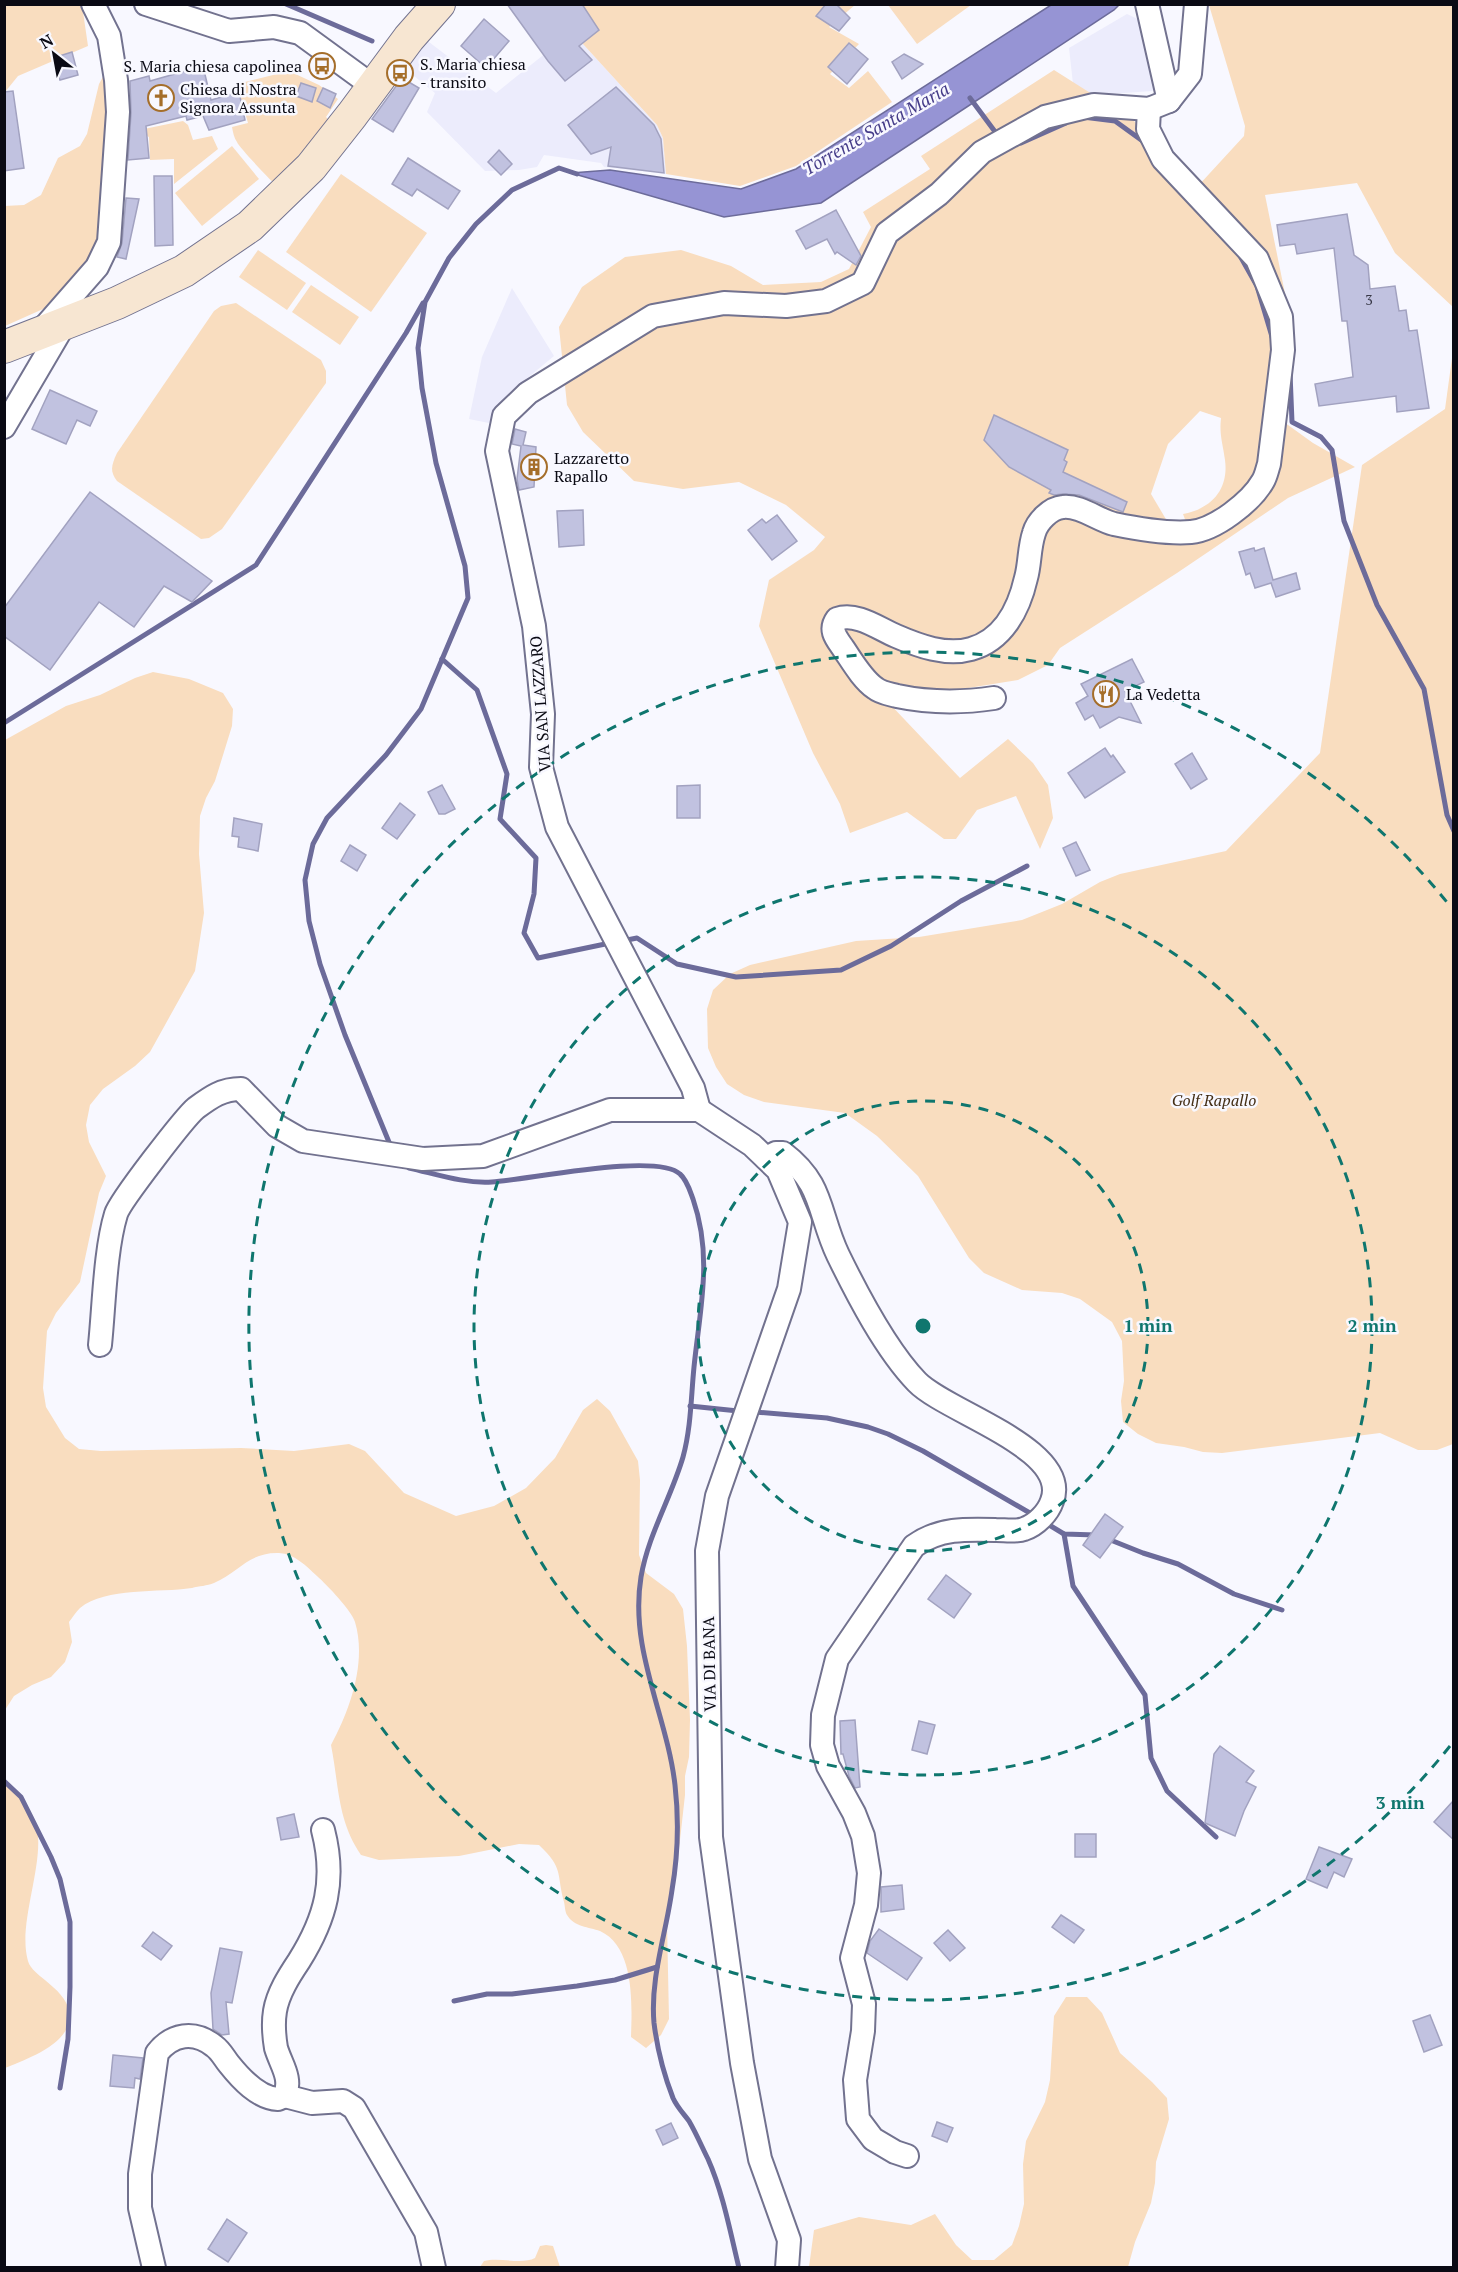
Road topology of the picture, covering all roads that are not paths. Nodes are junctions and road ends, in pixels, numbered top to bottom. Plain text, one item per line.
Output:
1 (93, 4) edge
2 (146, 4) edge
3 (439, 4) edge
4 (1147, 4) edge
5 (1196, 4) edge
6 (374, 87) junction
7 (1159, 105) junction
8 (51, 329) junction
9 (4, 347) edge
10 (4, 427) edge
11 (994, 698) dead end
12 (699, 1110) junction
13 (766, 1158) junction
14 (100, 1345) dead end
15 (323, 1830) dead end
16 (285, 2096) junction
17 (907, 2156) dead end
18 (154, 2268) edge
19 (434, 2268) edge
20 (787, 2268) edge

1 - 8 street
2 - 6 street
3 - 6 street
4 - 7 street
5 - 7 street
6 - 8 street
7 - 11 street
7 - 12 street, VIA SAN LAZZARO
8 - 9 street
8 - 10 street
12 - 13 street, VIA DI BANA
12 - 14 street
13 - 17 street
13 - 20 street, VIA DI BANA
15 - 16 street
16 - 18 street
16 - 19 street

